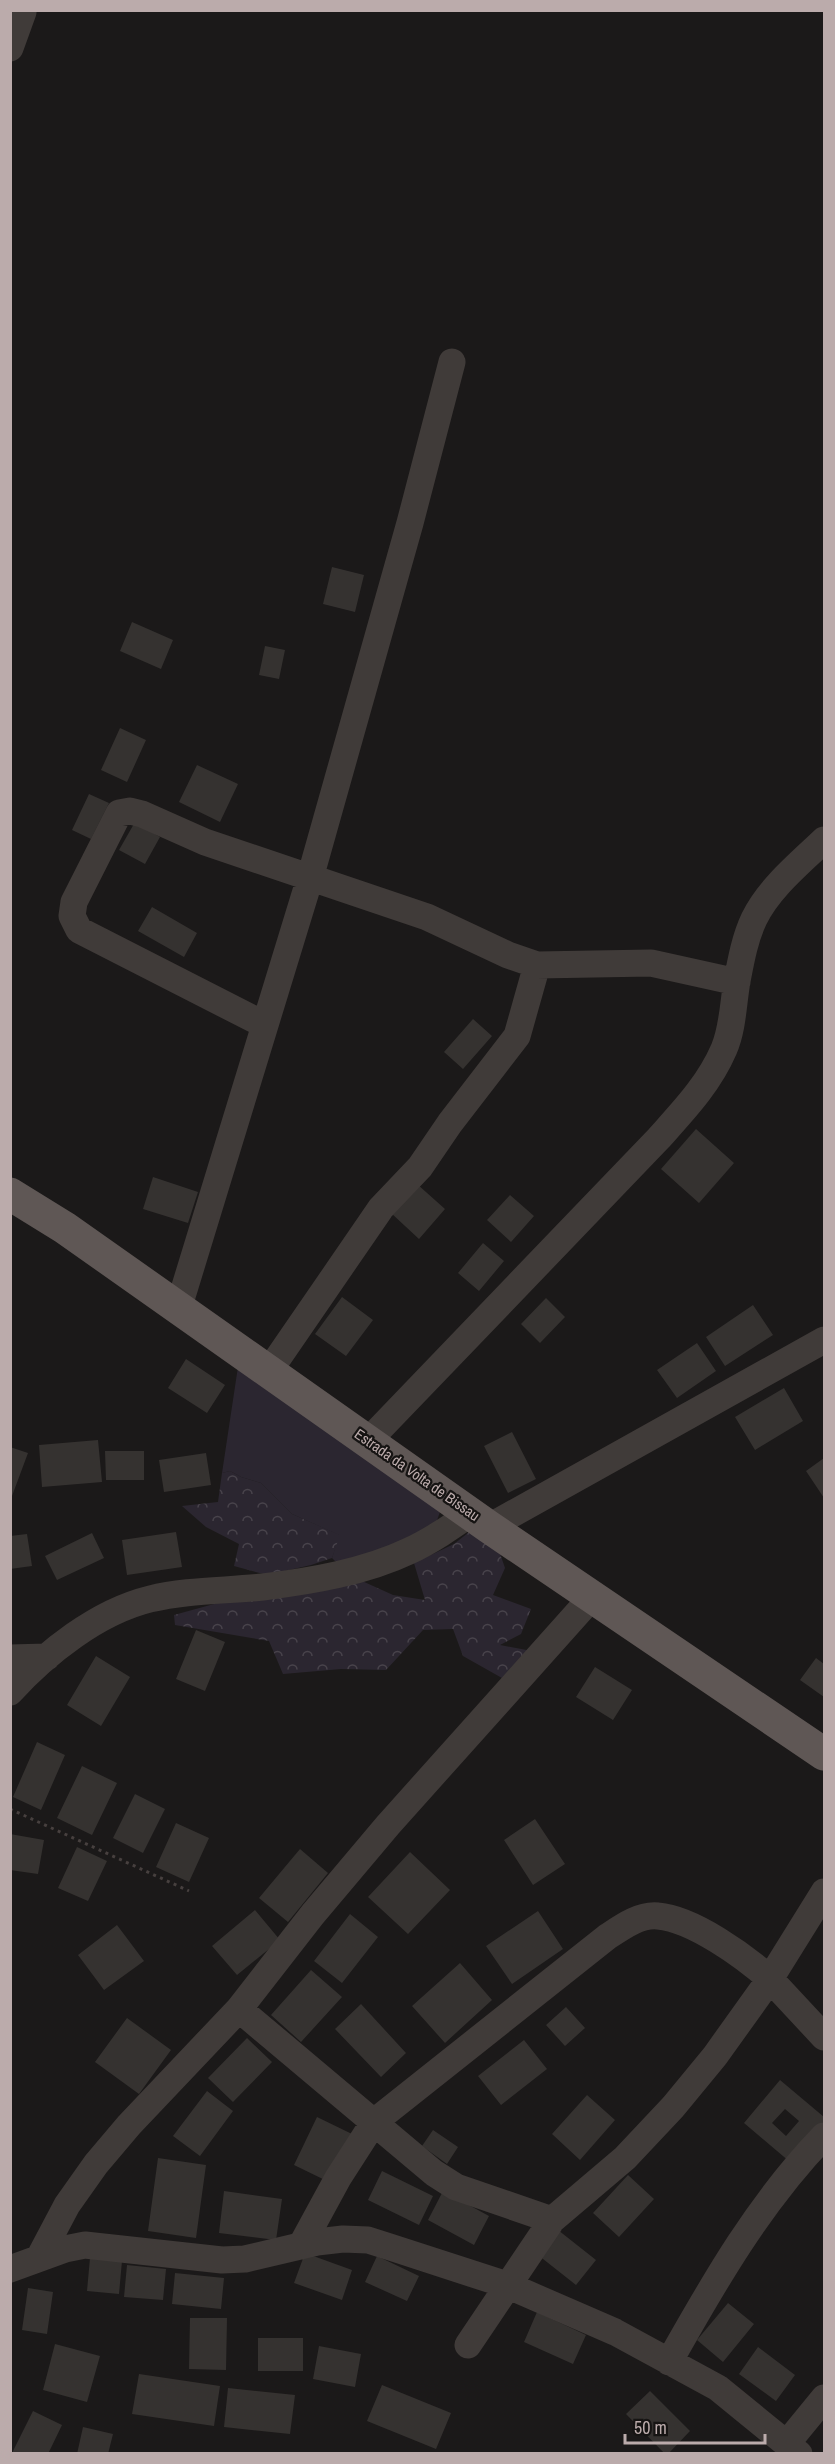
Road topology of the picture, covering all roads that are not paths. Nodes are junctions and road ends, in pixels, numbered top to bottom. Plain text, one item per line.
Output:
1 (24, 12) dead end
2 (10, 48) edge
3 (452, 362) dead end
4 (825, 840) edge
5 (310, 878) junction
6 (537, 965) junction
7 (737, 982) junction
8 (265, 1025) junction
9 (10, 1194) edge
10 (179, 1306) junction
11 (825, 1340) edge
12 (269, 1371) junction
13 (368, 1441) junction
14 (480, 1520) junction
15 (592, 1597) junction
16 (10, 1658) edge
17 (47, 1658) junction
18 (10, 1692) edge
19 (825, 1754) edge
20 (825, 1892) edge
21 (770, 1979) junction
22 (239, 2009) junction
23 (825, 2037) edge
24 (374, 2122) junction
25 (825, 2136) edge
26 (552, 2220) junction
27 (301, 2246) junction
28 (39, 2258) junction
29 (10, 2269) edge
30 (507, 2285) junction
31 (468, 2345) dead end
32 (669, 2362) junction
33 (825, 2398) edge
34 (794, 2448) edge

1 - 2 street
3 - 5 street
4 - 7 street
5 - 6 street
5 - 8 street
5 - 8 street
6 - 7 street
6 - 12 street
7 - 13 street
8 - 10 street
9 - 10 main road, Estrada da Volta de Bissau
10 - 12 main road, Estrada da Volta de Bissau
11 - 14 street
12 - 13 main road, Estrada da Volta de Bissau
13 - 14 main road, Estrada da Volta de Bissau
14 - 15 main road, Estrada da Volta de Bissau
14 - 17 street
15 - 19 main road, Estrada da Volta de Bissau
15 - 22 street
16 - 17 street
17 - 18 street
20 - 21 street
21 - 23 street
21 - 24 street
21 - 26 street
22 - 24 street
22 - 28 street
24 - 26 street
24 - 27 street
25 - 32 street
26 - 30 street
27 - 28 street
27 - 30 street
28 - 29 street
30 - 31 street
30 - 32 street
32 - 34 street
33 - 34 street

